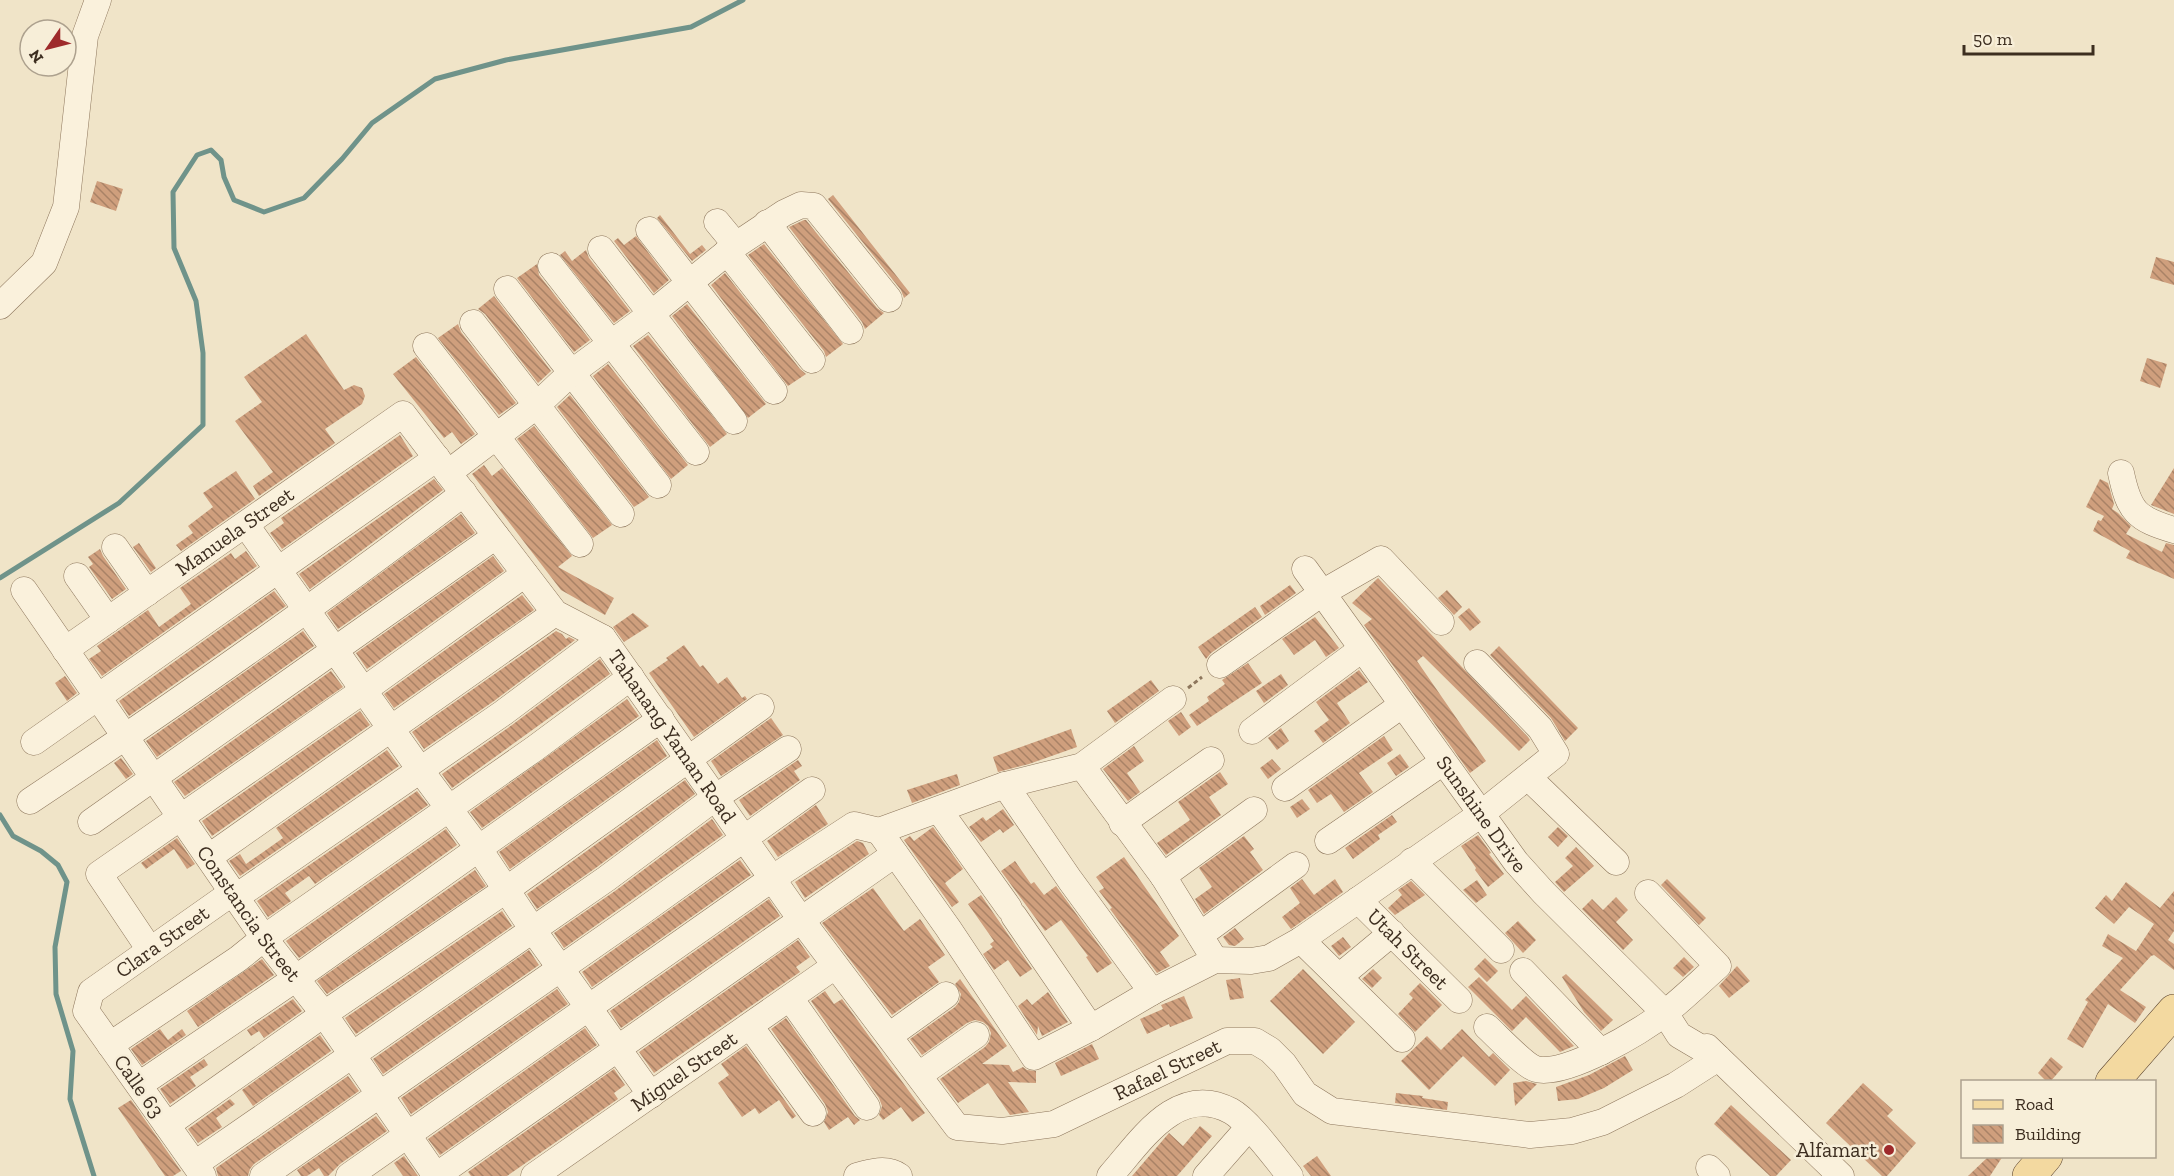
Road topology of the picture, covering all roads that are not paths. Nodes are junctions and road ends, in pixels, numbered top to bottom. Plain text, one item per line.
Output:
1 (98, 0) edge
2 (717, 222) dead end
3 (766, 224) junction
4 (649, 230) dead end
5 (732, 248) junction
6 (601, 249) dead end
7 (551, 266) dead end
8 (689, 283) junction
9 (507, 289) dead end
10 (889, 299) dead end
11 (0, 306) edge
12 (651, 314) junction
13 (473, 323) dead end
14 (850, 331) dead end
15 (611, 344) junction
16 (426, 346) dead end
17 (812, 360) dead end
18 (571, 373) junction
19 (774, 391) dead end
20 (536, 406) junction
21 (403, 414) joint
22 (734, 421) dead end
23 (497, 435) junction
24 (696, 452) dead end
25 (442, 465) junction
26 (2121, 473) dead end
27 (658, 485) dead end
28 (464, 493) junction
29 (621, 514) dead end
30 (246, 525) junction
31 (2174, 530) edge
32 (496, 536) junction
33 (580, 544) dead end
34 (115, 547) dead end
35 (1305, 569) dead end
36 (279, 570) junction
37 (525, 574) junction
38 (77, 576) dead end
39 (24, 590) dead end
40 (147, 593) junction
41 (1322, 593) junction
42 (306, 609) junction
43 (555, 613) junction
44 (108, 620) junction
45 (1440, 622) dead end
46 (603, 638) junction
47 (1362, 649) junction
48 (65, 650) junction
49 (335, 650) junction
50 (1477, 663) dead end
51 (1220, 665) road end
52 (631, 677) junction
53 (364, 690) junction
54 (96, 696) junction
55 (1173, 699) road end
56 (1402, 705) junction
57 (761, 707) dead end
58 (661, 719) junction
59 (392, 729) junction
60 (1252, 731) dead end
61 (125, 738) junction
62 (34, 742) dead end
63 (788, 749) dead end
64 (688, 758) junction
65 (1211, 760) dead end
66 (1443, 762) junction
67 (1082, 766) junction
68 (421, 771) junction
69 (153, 777) junction
70 (1528, 777) junction
71 (1005, 785) junction
72 (1285, 788) dead end
73 (812, 789) dead end
74 (716, 797) junction
75 (30, 801) dead end
76 (448, 808) junction
77 (939, 810) junction
78 (1254, 810) dead end
79 (1481, 814) junction
80 (180, 816) junction
81 (90, 822) dead end
82 (1122, 823) junction
83 (879, 831) junction
84 (744, 838) junction
85 (1328, 841) dead end
86 (479, 849) junction
87 (895, 854) junction
88 (209, 857) junction
89 (1412, 861) junction
90 (1616, 862) dead end
91 (1296, 865) dead end
92 (1163, 876) junction
93 (773, 879) junction
94 (506, 891) junction
95 (1648, 893) dead end
96 (234, 895) junction
97 (1358, 900) junction
98 (802, 921) junction
99 (533, 930) junction
100 (1392, 933) junction
101 (1200, 935) junction
102 (264, 938) junction
103 (1301, 940) junction
104 (150, 950) junction
105 (1501, 950) dead end
106 (1215, 960) junction
107 (835, 966) junction
108 (561, 968) junction
109 (1523, 971) dead end
110 (1339, 977) junction
111 (295, 979) junction
112 (91, 992) joint
113 (1152, 992) junction
114 (946, 995) dead end
115 (789, 998) junction
116 (1459, 1000) dead end
117 (588, 1008) junction
118 (2174, 1011) edge
119 (1665, 1013) junction
120 (324, 1014) junction
121 (750, 1026) junction
122 (1487, 1027) dead end
123 (1091, 1028) junction
124 (976, 1035) dead end
125 (889, 1036) junction
126 (1402, 1039) dead end
127 (110, 1045) junction
128 (620, 1049) junction
129 (1601, 1052) junction
130 (352, 1055) junction
131 (1718, 1058) junction
132 (919, 1075) junction
133 (2114, 1080) edge
134 (139, 1085) junction
135 (379, 1094) junction
136 (651, 1095) junction
137 (867, 1107) dead end
138 (813, 1113) dead end
139 (167, 1125) junction
140 (1249, 1127) junction
141 (407, 1136) junction
142 (2044, 1158) edge
143 (199, 1170) edge
144 (264, 1176) edge
145 (349, 1176) edge
146 (436, 1176) edge
147 (534, 1176) edge
148 (857, 1176) edge
149 (899, 1176) edge
150 (1110, 1176) edge
151 (1206, 1176) edge
152 (1290, 1176) edge
153 (1841, 1176) edge
154 (2029, 1176) edge

1 - 11 street
2 - 5 street
3 - 5 street
3 - 10 street
3 - 14 street
4 - 8 street
5 - 8 street
5 - 17 street
6 - 12 street
7 - 15 street
8 - 12 street
8 - 19 street
9 - 18 street
12 - 15 street
12 - 22 street
13 - 20 street
15 - 18 street
15 - 24 street
16 - 23 street
18 - 20 street
18 - 27 street
20 - 23 street
20 - 29 street
21 - 25 street, Tahanang Yaman Road
21 - 30 street, Manuela Street
23 - 25 street
23 - 33 street
25 - 28 street, Tahanang Yaman Road
25 - 36 street
26 - 31 street
28 - 32 street, Tahanang Yaman Road
28 - 42 street
30 - 36 street
30 - 40 street, Manuela Street
32 - 37 street, Tahanang Yaman Road
32 - 49 street
34 - 40 street
35 - 41 street, Sunshine Drive
36 - 42 street
36 - 54 street
37 - 43 street, Tahanang Yaman Road
37 - 53 street
38 - 44 street
39 - 48 street, Constancia Street
40 - 44 street, Manuela Street
41 - 45 street
41 - 47 street, Sunshine Drive
41 - 51 street
42 - 49 street
42 - 61 street
43 - 46 street, Tahanang Yaman Road
43 - 59 street
44 - 48 street, Manuela Street
46 - 52 street, Tahanang Yaman Road
46 - 68 street, Clara Street
47 - 56 street, Sunshine Drive
47 - 60 street
48 - 54 street, Constancia Street
49 - 53 street
49 - 69 street
50 - 70 street
52 - 58 street, Tahanang Yaman Road
52 - 76 street
53 - 59 street
53 - 80 street
54 - 61 street, Constancia Street
54 - 62 street
55 - 67 street
56 - 66 street, Sunshine Drive
56 - 72 street
57 - 64 street
58 - 64 street, Tahanang Yaman Road
58 - 86 street
59 - 68 street
59 - 88 street
61 - 69 street, Constancia Street
61 - 75 street
63 - 74 street
64 - 74 street, Tahanang Yaman Road
64 - 94 street
65 - 82 street
66 - 79 street, Sunshine Drive
66 - 85 street
67 - 71 street
67 - 82 street
68 - 76 street
68 - 96 street, Clara Street
69 - 80 street, Constancia Street
69 - 81 street
70 - 79 street
70 - 90 street
71 - 77 street
71 - 113 street
73 - 84 street
74 - 84 street, Tahanang Yaman Road
74 - 99 street
76 - 86 street
76 - 102 street
77 - 83 street
77 - 123 street
78 - 92 street
79 - 89 street
79 - 119 street, Sunshine Drive
80 - 88 street, Constancia Street
80 - 104 street
82 - 92 street
83 - 87 street
83 - 93 street
84 - 93 street, Tahanang Yaman Road
84 - 108 street
86 - 94 street
86 - 111 street
87 - 98 street
87 - 123 street
88 - 96 street, Constancia Street
89 - 97 street
89 - 105 street
91 - 101 street
92 - 101 street
93 - 98 street, Tahanang Yaman Road
93 - 117 street
94 - 99 street
94 - 120 street
95 - 119 street
96 - 102 street, Constancia Street
96 - 104 street, Clara Street
97 - 100 street, Utah Street
97 - 103 street
98 - 107 street, Tahanang Yaman Road
98 - 128 street
99 - 108 street
99 - 130 street
100 - 110 street
100 - 116 street, Utah Street
101 - 106 street
102 - 111 street, Constancia Street
102 - 127 street
103 - 106 street
103 - 110 street
104 - 112 street, Clara Street
106 - 113 street
107 - 115 street, Miguel Street
107 - 125 street, Rafael Street
108 - 117 street
108 - 135 street
109 - 129 street
110 - 126 street
111 - 120 street, Constancia Street
111 - 134 street
112 - 127 street, Calle 63
113 - 123 street
114 - 125 street
115 - 121 street, Miguel Street
115 - 137 street
117 - 128 street
117 - 141 street
118 - 133 main road
119 - 129 street
119 - 131 street, Sunshine Drive
120 - 130 street, Constancia Street
120 - 139 street
121 - 136 street, Miguel Street
121 - 138 street
122 - 129 street
124 - 132 street
125 - 132 street, Rafael Street
127 - 134 street, Calle 63
128 - 136 street
128 - 146 street
130 - 135 street, Constancia Street
130 - 143 street
131 - 132 street, Rafael Street
131 - 153 street, Sunshine Drive
134 - 139 street, Calle 63
135 - 141 street, Constancia Street
135 - 144 street
136 - 147 street, Miguel Street
139 - 143 street, Calle 63
140 - 150 street
140 - 151 street
140 - 152 street
141 - 145 street
141 - 146 street, Constancia Street
142 - 154 main road
148 - 149 street

